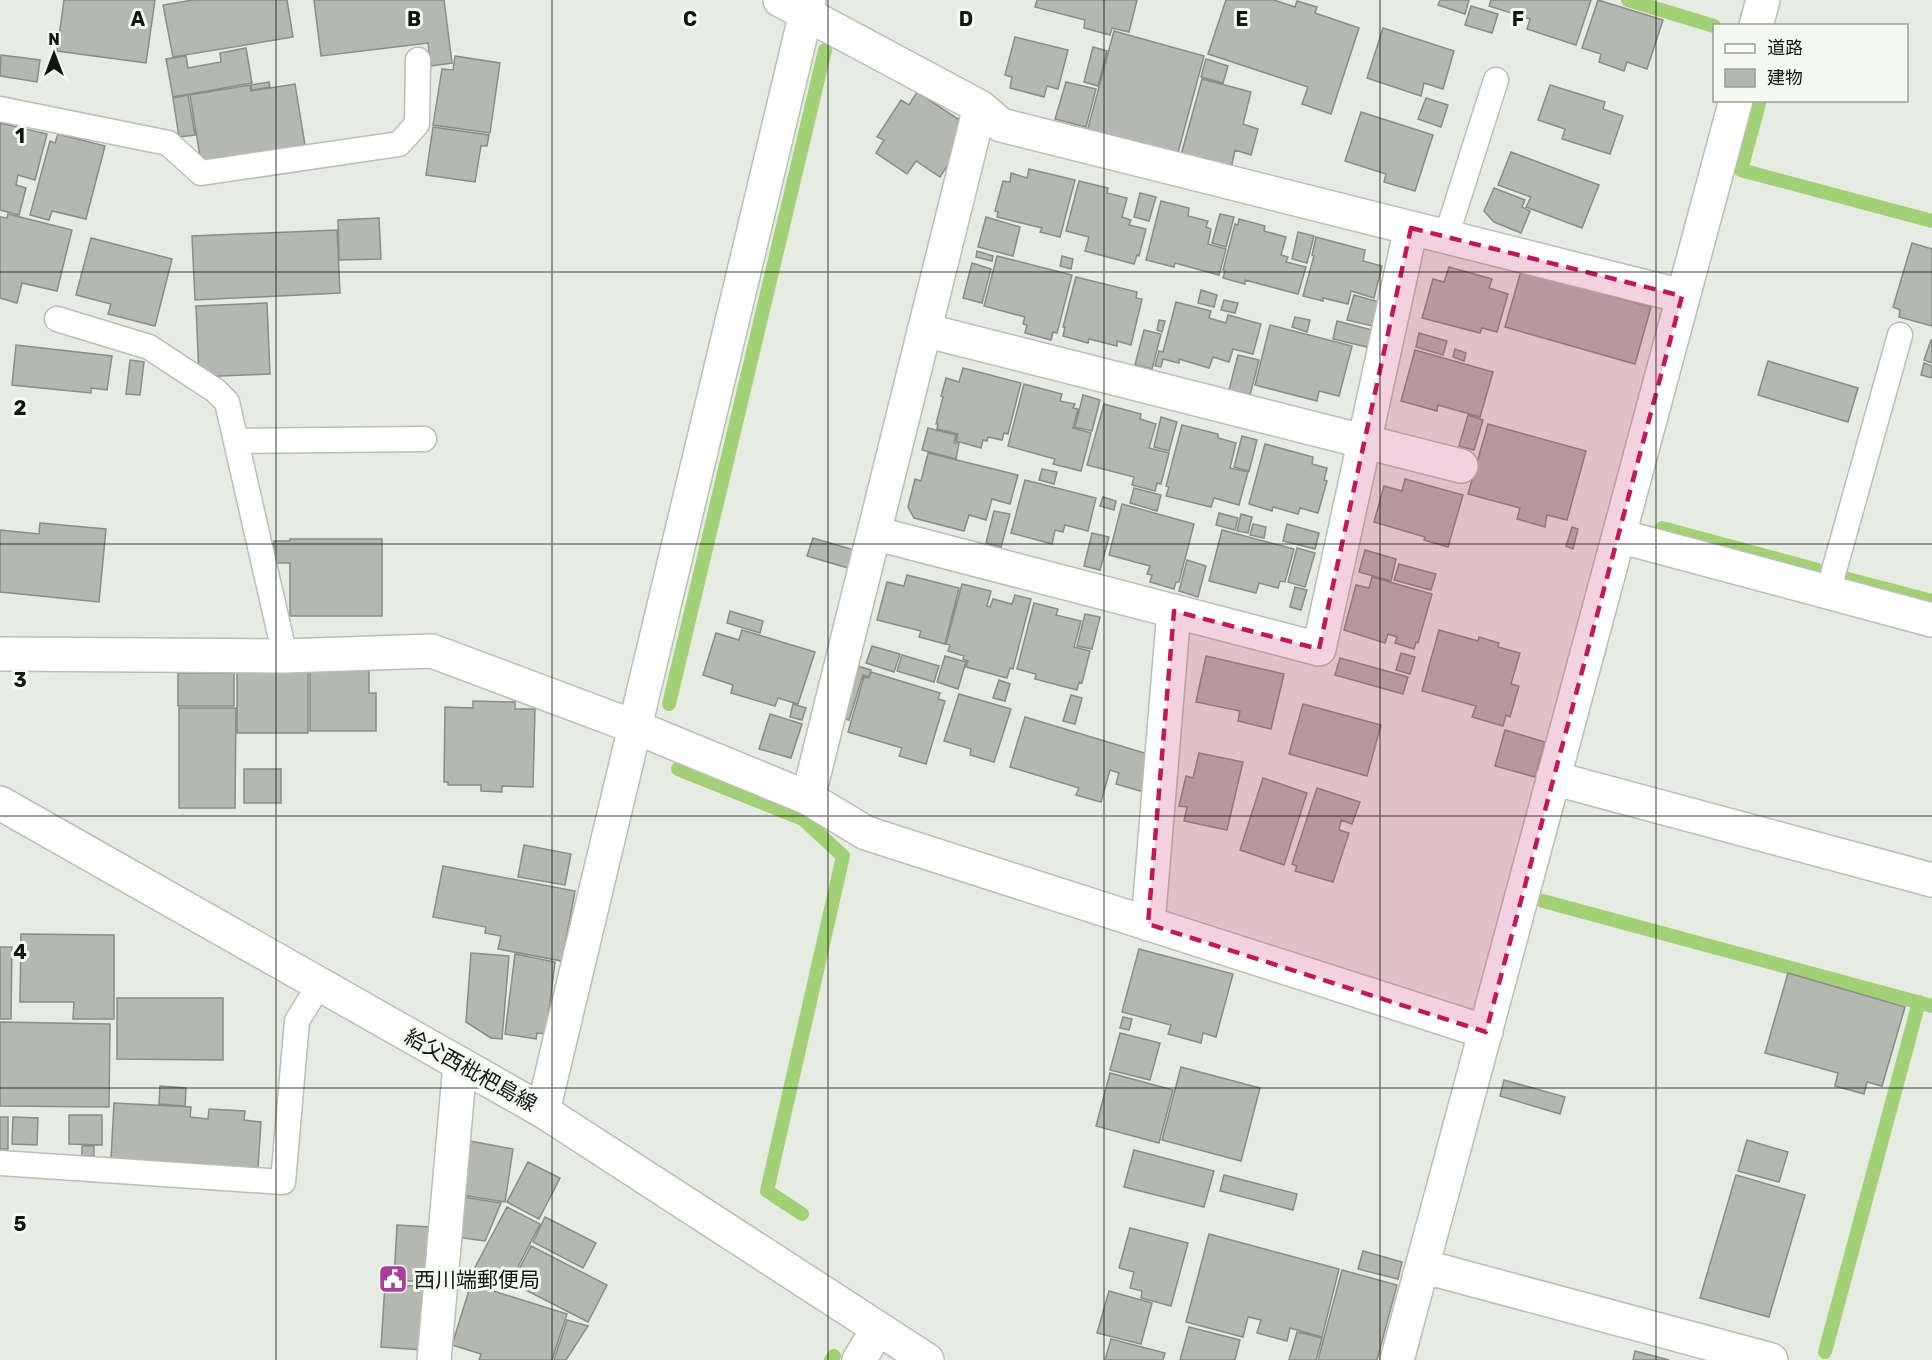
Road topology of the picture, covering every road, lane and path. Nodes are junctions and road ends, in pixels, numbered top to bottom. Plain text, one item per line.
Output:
1 (1763, 0) edge
2 (798, 5) edge
3 (1757, 24) edge
4 (418, 60) dead end
5 (1496, 80) dead end
6 (1735, 102) edge
7 (980, 108) junction
8 (0, 109) edge
9 (1411, 228) junction
10 (1446, 237) junction
11 (1682, 296) junction
12 (57, 319) dead end
13 (924, 330) junction
14 (1900, 335) dead end
15 (424, 439) dead end
16 (1365, 440) junction
17 (236, 441) junction
18 (1461, 465) dead end
19 (874, 533) junction
20 (1618, 536) junction
21 (1828, 592) junction
22 (1174, 611) junction
23 (1932, 620) edge
24 (0, 654) edge
25 (285, 656) junction
26 (635, 727) junction
27 (1553, 778) junction
28 (808, 798) junction
29 (0, 804) edge
30 (1932, 880) edge
31 (1148, 924) junction
32 (319, 985) junction
33 (1486, 1032) junction
34 (460, 1064) junction
35 (543, 1111) junction
36 (0, 1162) edge
37 (1422, 1266) junction
38 (878, 1329) junction
39 (434, 1360) edge
40 (859, 1360) edge
41 (927, 1360) edge
42 (1398, 1360) edge
43 (1770, 1360) edge

1 - 3 street
2 - 7 street
2 - 26 street
4 - 8 lane
5 - 10 lane
6 - 11 street
7 - 9 street
7 - 13 street
9 - 10 street
9 - 16 street
10 - 11 street
11 - 20 street
12 - 17 lane
13 - 16 street
13 - 19 street
14 - 21 lane
15 - 17 lane
16 - 18 street
16 - 22 street
17 - 25 lane
19 - 22 street
19 - 28 street
20 - 21 street
20 - 27 street
21 - 23 street
22 - 31 street
24 - 25 street
25 - 26 street
26 - 28 street
26 - 35 street
27 - 30 street
27 - 33 street
28 - 31 street
29 - 32 street, 給父西枇杷島線
31 - 33 street
32 - 34 street, 給父西枇杷島線
32 - 36 lane
33 - 37 street
34 - 35 street, 給父西枇杷島線
34 - 39 street
35 - 38 street, 給父西枇杷島線
37 - 42 street
37 - 43 street
38 - 40 street
38 - 41 street, 給父西枇杷島線

